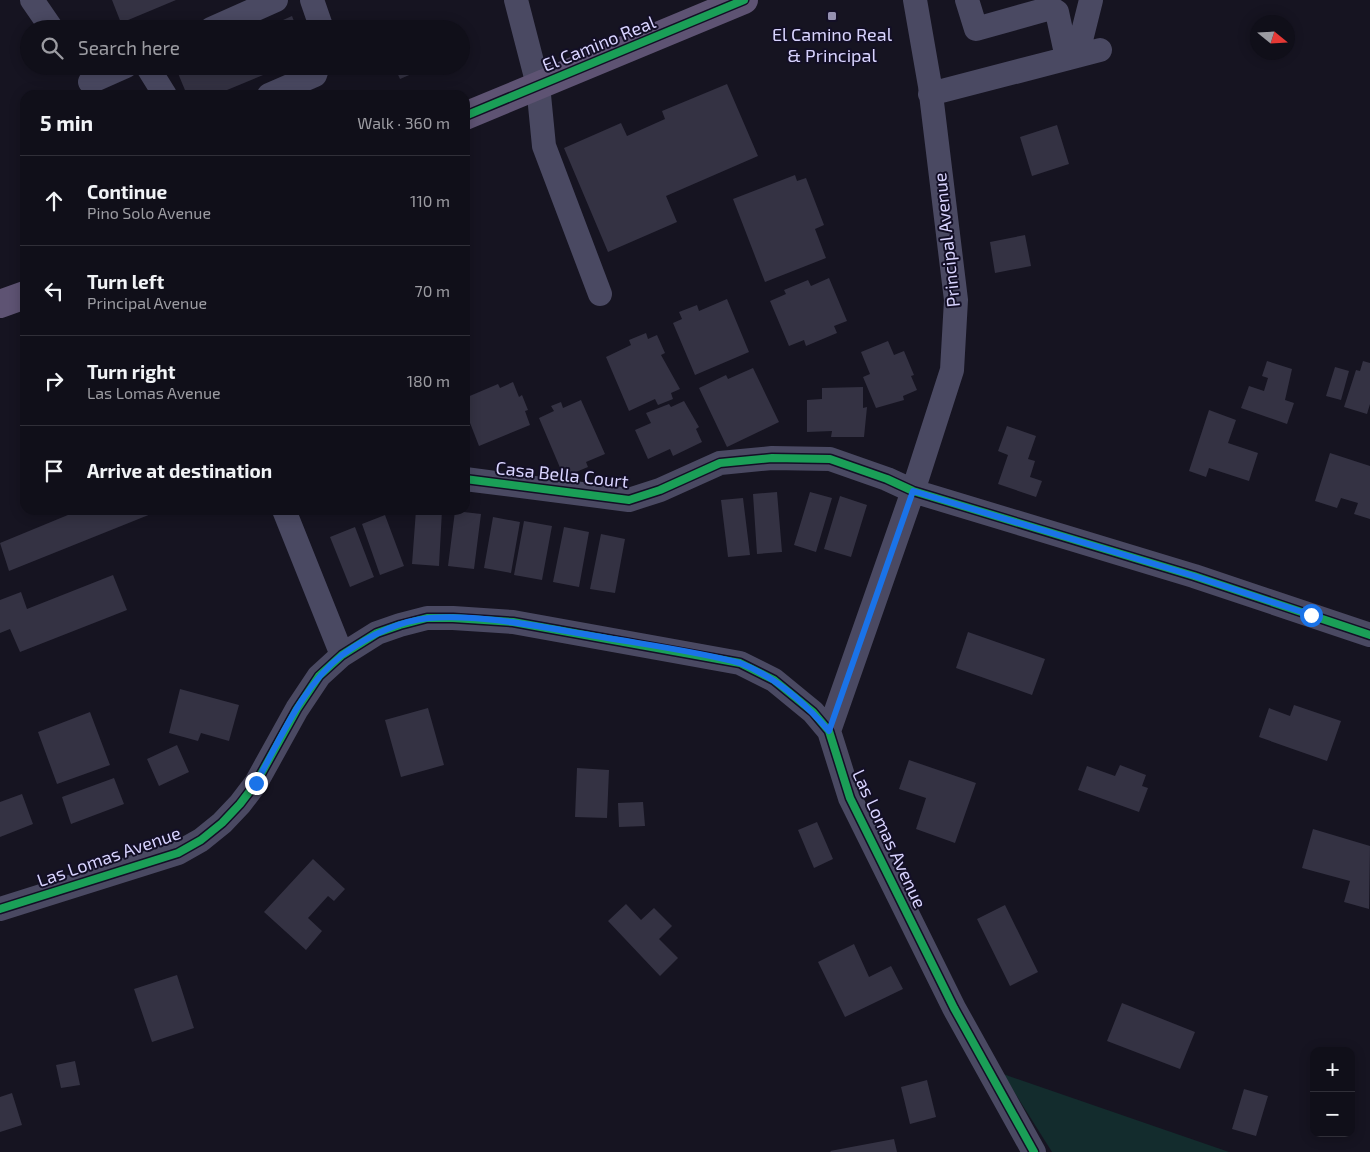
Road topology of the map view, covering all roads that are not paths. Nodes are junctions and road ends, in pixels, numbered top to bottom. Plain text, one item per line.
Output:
1 (32, 0) edge
2 (276, 0) edge
3 (312, 0) edge
4 (516, 0) edge
5 (744, 0) edge
6 (915, 0) edge
7 (968, 0) edge
8 (1091, 0) edge
9 (46, 20) edge
10 (231, 20) edge
11 (319, 20) edge
12 (1100, 50) dead end
13 (1072, 57) junction
14 (104, 75) edge
15 (153, 75) edge
16 (315, 75) edge
17 (89, 81) edge
18 (538, 85) junction
19 (162, 90) edge
20 (280, 90) edge
21 (930, 94) junction
22 (470, 114) edge
23 (600, 294) dead end
24 (20, 297) edge
25 (0, 304) edge
26 (470, 480) edge
27 (913, 491) junction
28 (291, 515) edge
29 (1370, 635) edge
30 (342, 655) junction
31 (829, 731) junction
32 (0, 909) edge
33 (1034, 1152) edge

1 - 9 street
2 - 10 street
3 - 11 street
4 - 18 street
5 - 18 main road, El Camino Real
6 - 21 street, Principal Avenue
7 - 13 street
8 - 13 street
12 - 13 street
13 - 21 street
14 - 17 street
15 - 19 street
16 - 20 street
18 - 22 main road, El Camino Real
18 - 23 street
21 - 27 street, Principal Avenue
24 - 25 main road
26 - 27 street, Casa Bella Court
27 - 29 street, Casa Bella Court
27 - 31 street, Principal Avenue
28 - 30 street
30 - 31 street, Las Lomas Avenue
30 - 32 street, Las Lomas Avenue
31 - 33 street, Las Lomas Avenue

